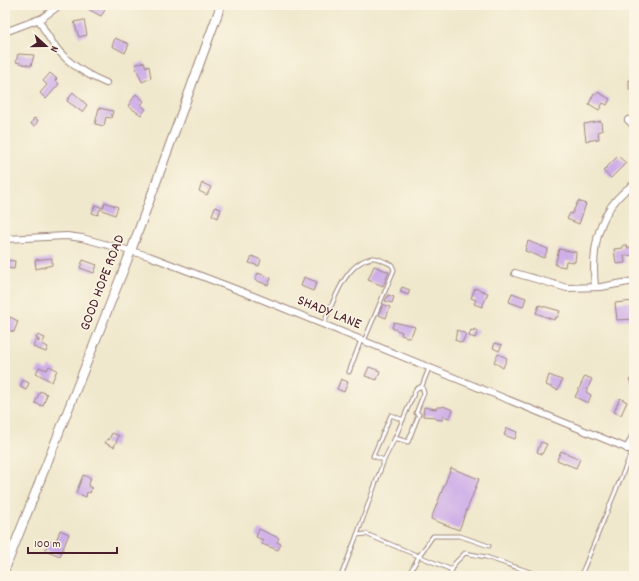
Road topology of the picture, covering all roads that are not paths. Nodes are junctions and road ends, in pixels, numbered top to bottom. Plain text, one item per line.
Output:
1 (60, 5) edge
2 (221, 5) edge
3 (39, 20) junction
4 (5, 32) edge
5 (106, 83) dead end
6 (628, 120) dead end
7 (634, 126) edge
8 (634, 184) edge
9 (5, 239) edge
10 (131, 250) junction
11 (515, 273) dead end
12 (634, 281) edge
13 (595, 287) junction
14 (324, 325) junction
15 (363, 340) junction
16 (429, 368) junction
17 (349, 372) dead end
18 (422, 386) junction
19 (403, 420) junction
20 (634, 434) edge
21 (395, 438) junction
22 (631, 450) edge
23 (384, 460) junction
24 (358, 535) junction
25 (489, 546) dead end
26 (419, 556) junction
27 (5, 569) edge
28 (452, 570) junction
29 (341, 576) edge
30 (408, 576) edge
31 (449, 576) edge
32 (542, 576) edge
33 (580, 576) edge

1 - 3 street
2 - 10 main road, GOOD HOPE ROAD
3 - 4 street
3 - 5 street
6 - 7 street
8 - 13 street
9 - 10 street, SHADY LANE
10 - 14 street, SHADY LANE
10 - 27 main road, GOOD HOPE ROAD
11 - 13 street
12 - 13 street
14 - 15 street, SHADY LANE
14 - 15 lane
15 - 16 street, SHADY LANE
15 - 17 lane
16 - 18 lane
16 - 22 street, SHADY LANE
18 - 19 lane
18 - 21 lane
19 - 21 lane
19 - 23 lane
20 - 22 street
21 - 23 lane
22 - 33 lane
23 - 24 lane
24 - 26 lane
24 - 29 lane
25 - 26 lane
26 - 28 lane
26 - 30 lane
28 - 31 lane
28 - 32 lane

